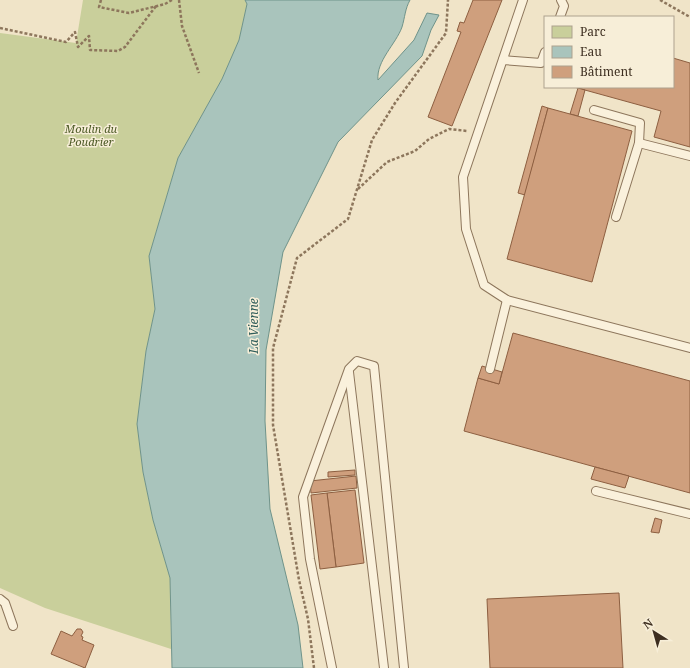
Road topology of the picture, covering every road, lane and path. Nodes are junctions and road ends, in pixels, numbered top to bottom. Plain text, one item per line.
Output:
1 (101, 0) edge
2 (172, 0) edge
3 (179, 0) edge
4 (448, 0) edge
5 (523, 0) edge
6 (561, 0) edge
7 (660, 0) edge
8 (156, 6) junction
9 (560, 16) edge
10 (690, 17) edge
11 (0, 28) edge
12 (544, 55) edge
13 (503, 60) junction
14 (199, 73) dead end
15 (594, 110) dead end
16 (478, 132) junction
17 (639, 143) junction
18 (690, 156) edge
19 (357, 189) junction
20 (616, 217) dead end
21 (507, 300) junction
22 (690, 348) edge
23 (349, 369) junction
24 (490, 369) dead end
25 (596, 491) dead end
26 (690, 514) edge
27 (0, 599) edge
28 (13, 626) dead end
29 (314, 668) edge
30 (332, 668) edge
31 (384, 668) edge
32 (404, 668) edge

1 - 8 path
2 - 8 path
3 - 14 path
4 - 19 path
5 - 13 lane
6 - 9 lane
7 - 10 path
8 - 11 path
12 - 13 lane
13 - 16 lane
15 - 17 lane
16 - 19 path
16 - 21 lane
17 - 18 lane
17 - 20 lane
19 - 29 path
21 - 22 lane
21 - 24 lane
23 - 30 lane
23 - 31 lane
23 - 32 lane
25 - 26 lane
27 - 28 lane

